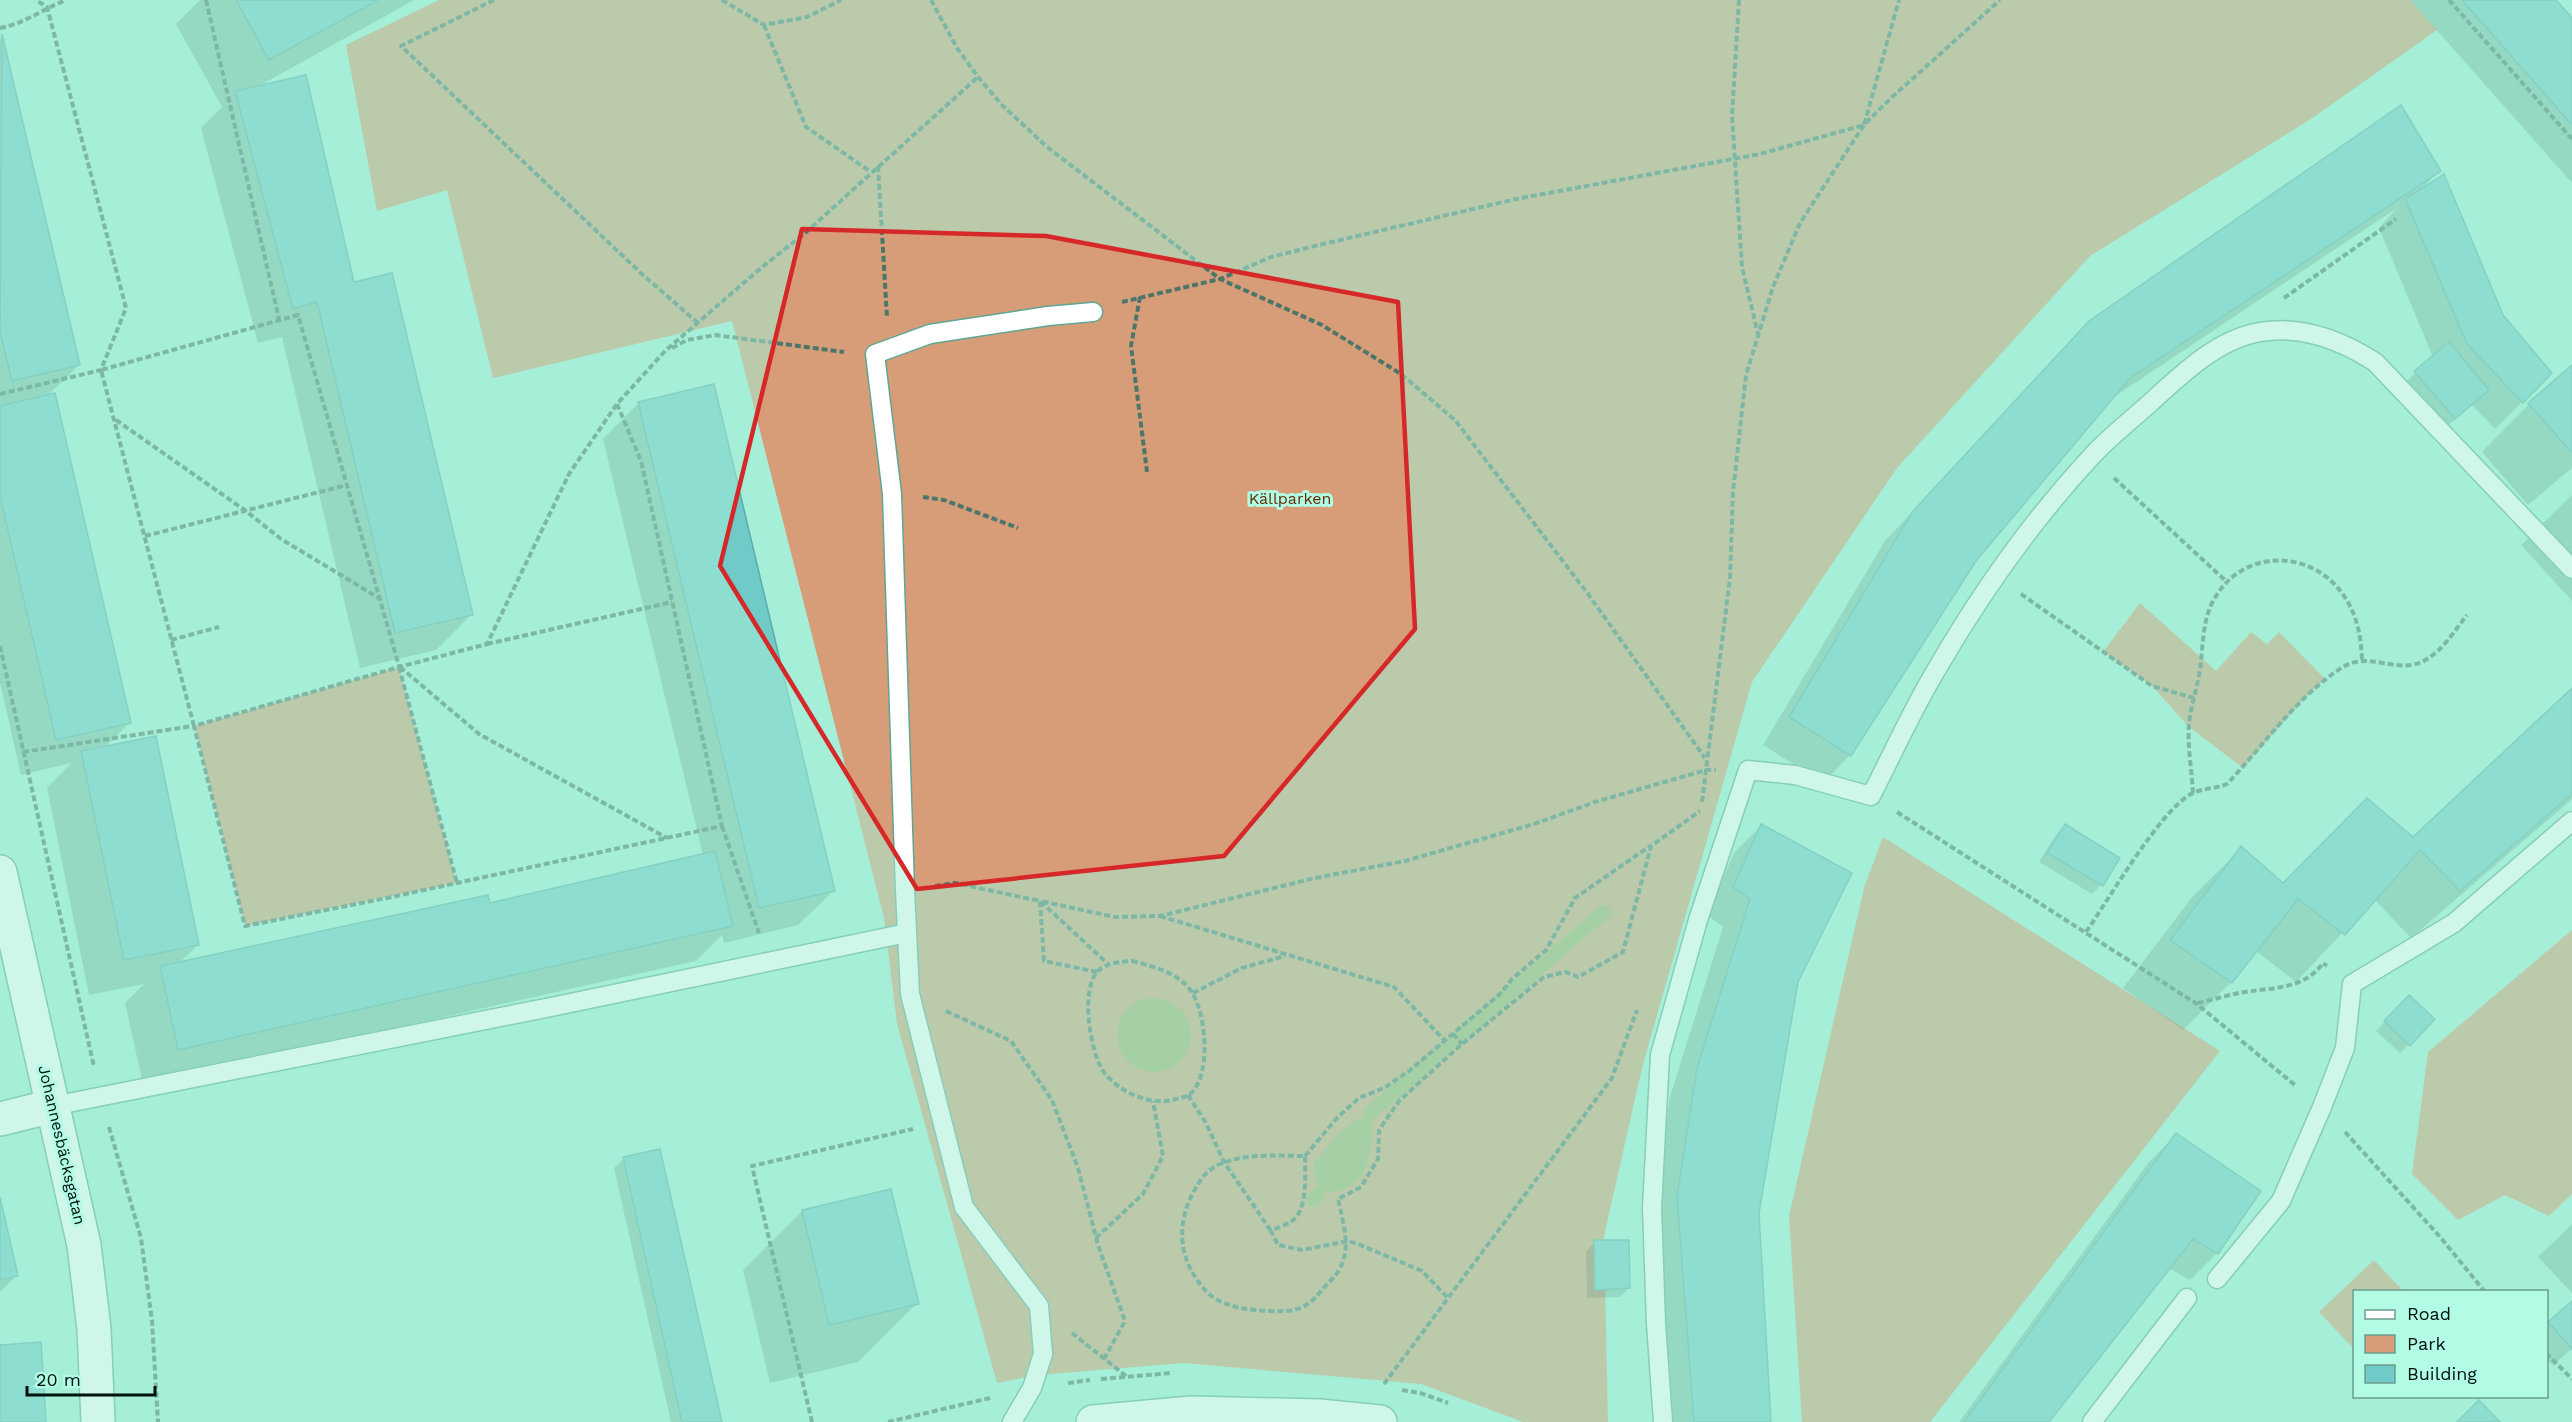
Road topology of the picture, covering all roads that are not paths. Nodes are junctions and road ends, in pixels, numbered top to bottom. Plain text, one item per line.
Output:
1 (1093, 312) road end
2 (2572, 568) edge
3 (2572, 821) edge
4 (0, 872) edge
5 (907, 933) junction
6 (53, 1106) junction
7 (0, 1119) edge
8 (2217, 1279) dead end
9 (2187, 1298) dead end
10 (1378, 1421) edge
11 (98, 1422) edge
12 (1012, 1422) edge
13 (1093, 1422) edge
14 (1663, 1422) edge
15 (2092, 1422) edge

1 - 5 lane
2 - 14 lane
3 - 8 lane
4 - 6 street, Johannesbäcksgatan
5 - 6 lane
5 - 12 lane
6 - 7 street
6 - 11 street, Johannesbäcksgatan
9 - 15 lane
10 - 13 street

